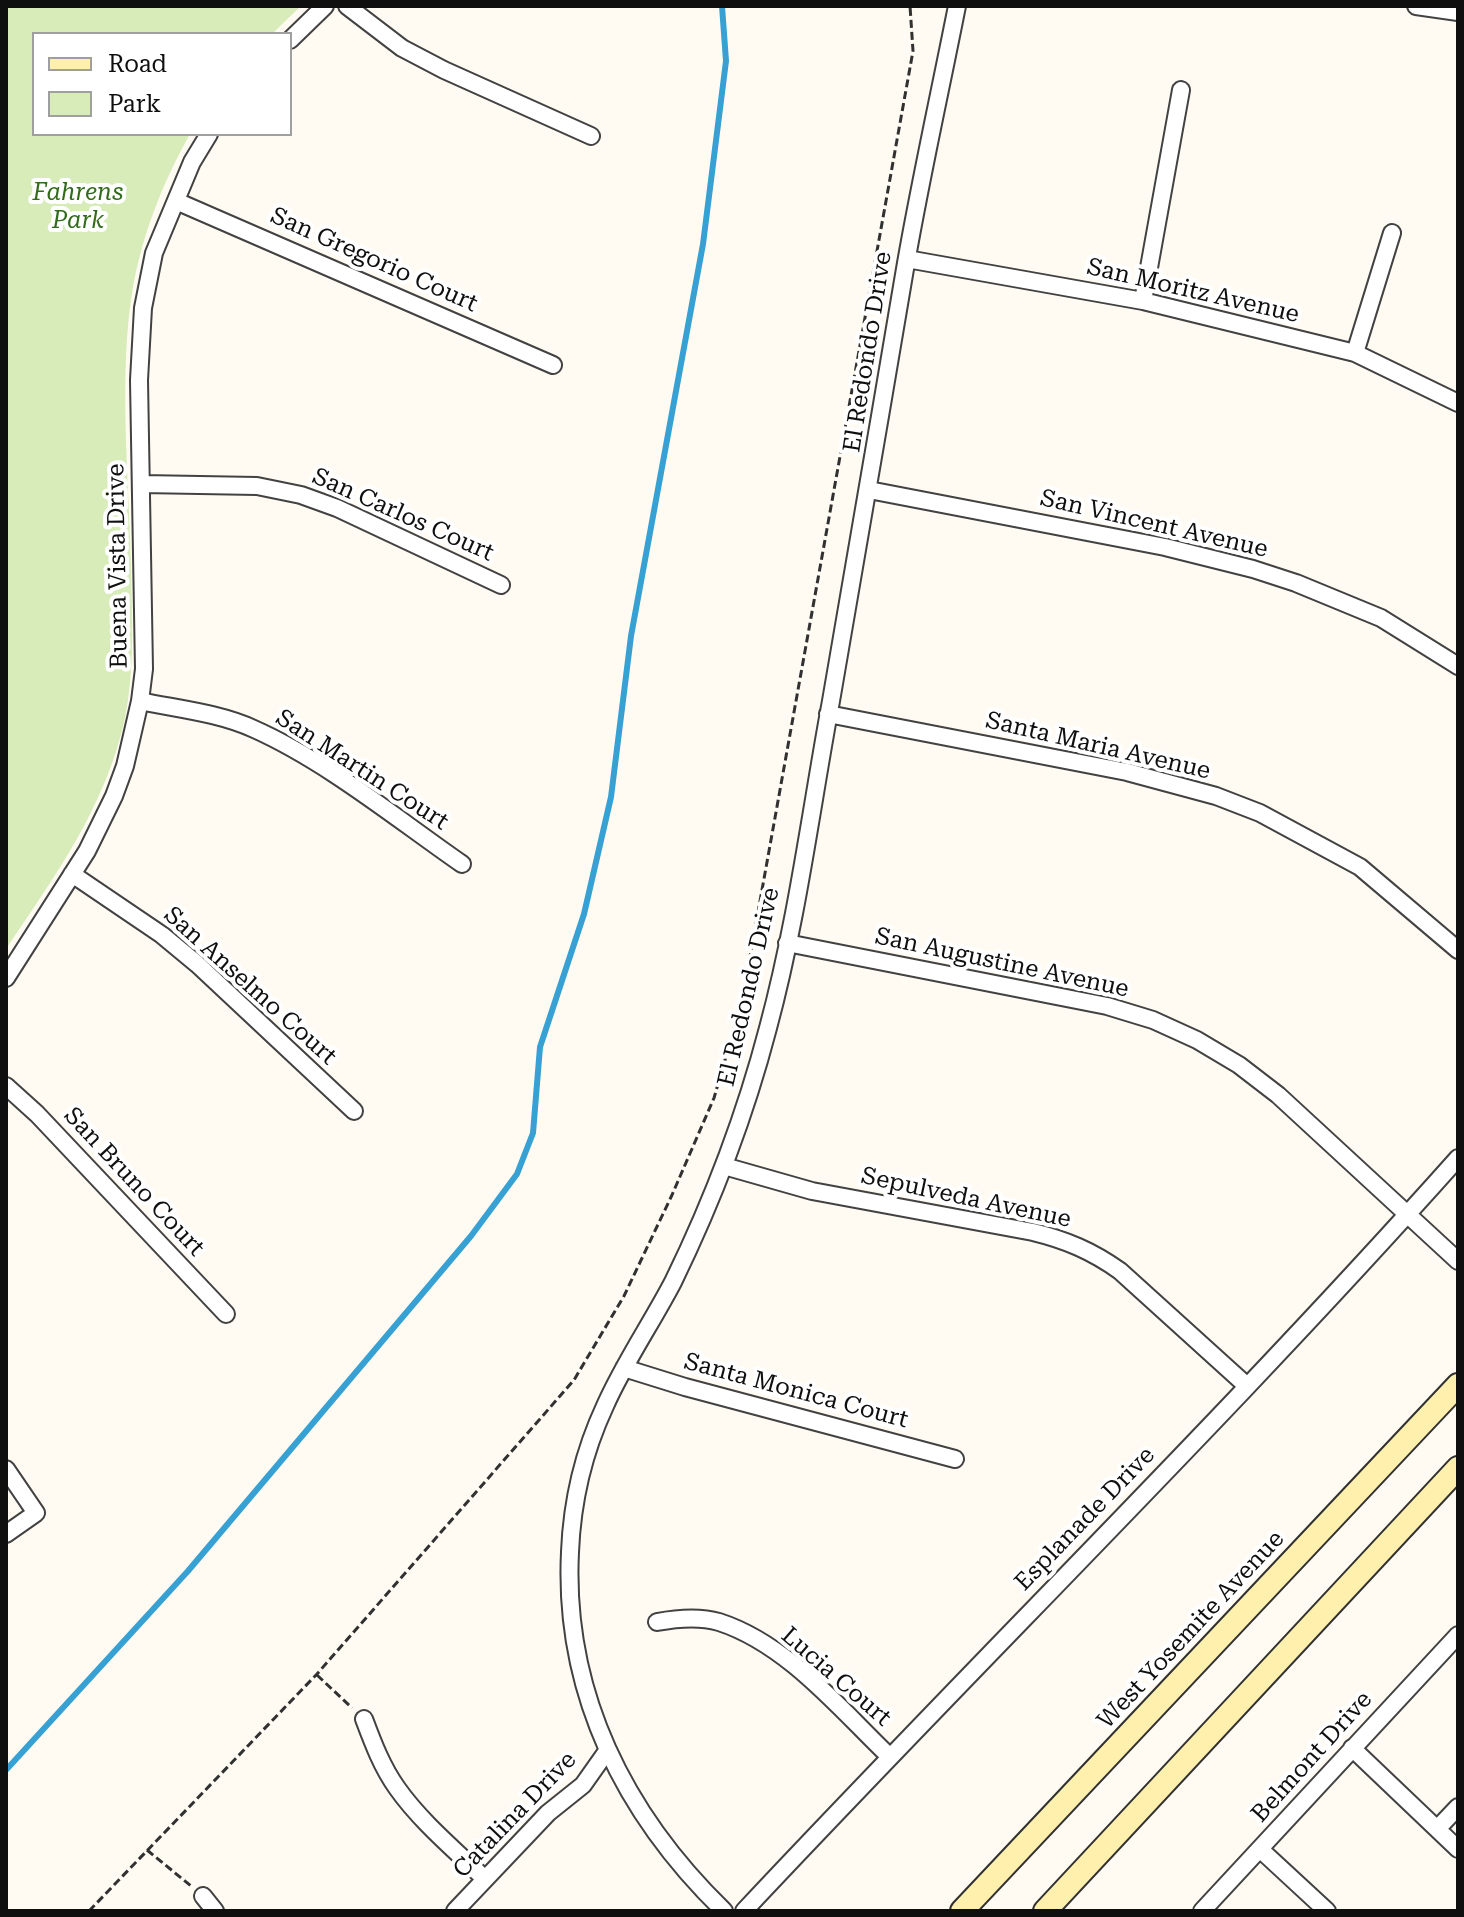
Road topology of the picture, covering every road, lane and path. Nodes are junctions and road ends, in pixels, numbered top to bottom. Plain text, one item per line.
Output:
1 (325, 6) edge
2 (347, 6) edge
3 (910, 6) edge
4 (957, 6) edge
5 (1416, 6) edge
6 (1458, 12) edge
7 (292, 38) edge
8 (1181, 90) dead end
9 (208, 136) edge
10 (591, 136) dead end
11 (176, 201) junction
12 (1392, 233) dead end
13 (907, 259) junction
14 (1143, 301) junction
15 (1355, 353) junction
16 (553, 365) dead end
17 (1458, 403) edge
18 (142, 484) junction
19 (869, 490) junction
20 (501, 585) dead end
21 (1458, 666) edge
22 (140, 701) junction
23 (828, 714) junction
24 (462, 864) dead end
25 (72, 874) junction
26 (787, 943) junction
27 (1458, 950) edge
28 (6, 978) edge
29 (6, 1086) edge
30 (354, 1111) dead end
31 (1458, 1158) edge
32 (724, 1166) junction
33 (1409, 1214) junction
34 (1458, 1261) edge
35 (226, 1314) dead end
36 (624, 1368) junction
37 (1458, 1385) edge
38 (1247, 1386) junction
39 (955, 1459) dead end
40 (1458, 1468) edge
41 (6, 1469) edge
42 (6, 1534) edge
43 (657, 1622) dead end
44 (1458, 1635) edge
45 (317, 1674) junction
46 (364, 1719) joint
47 (1352, 1748) junction
48 (607, 1751) junction
49 (889, 1756) junction
50 (1458, 1807) edge
51 (1437, 1829) junction
52 (146, 1849) junction
53 (1458, 1849) edge
54 (1261, 1850) junction
55 (485, 1879) junction
56 (203, 1896) joint
57 (89, 1911) edge
58 (215, 1911) edge
59 (455, 1911) edge
60 (724, 1911) edge
61 (744, 1911) edge
62 (962, 1911) edge
63 (1045, 1911) edge
64 (1202, 1911) edge
65 (1327, 1911) edge

1 - 7 street
2 - 10 street
3 - 45 path
4 - 13 street, El Redondo Drive
5 - 6 street
8 - 14 street
9 - 11 street, Buena Vista Drive
11 - 16 street, San Gregorio Court
11 - 18 street, Buena Vista Drive
12 - 15 street
13 - 14 street, San Moritz Avenue
13 - 19 street, El Redondo Drive
14 - 15 street, San Moritz Avenue
15 - 17 street, San Moritz Avenue
18 - 20 street, San Carlos Court
18 - 22 street, Buena Vista Drive
19 - 21 street, San Vincent Avenue
19 - 23 street, El Redondo Drive
22 - 24 street, San Martin Court
22 - 25 street, Buena Vista Drive
23 - 26 street, El Redondo Drive
23 - 27 street, Santa Maria Avenue
25 - 28 street, Buena Vista Drive
25 - 30 street, San Anselmo Court
26 - 32 street, El Redondo Drive
26 - 33 street, San Augustine Avenue
29 - 35 street, San Bruno Court
31 - 33 street, Esplanade Drive
32 - 36 street, El Redondo Drive
32 - 38 street, Sepulveda Avenue
33 - 34 street, San Augustine Avenue
33 - 38 street, Esplanade Drive
36 - 39 street, Santa Monica Court
36 - 48 street, El Redondo Drive
37 - 62 main road, West Yosemite Avenue
38 - 49 street, Esplanade Drive
40 - 63 main road
41 - 42 street
43 - 49 street, Lucia Court
44 - 47 street, Belmont Drive
45 - 46 path
45 - 52 path
46 - 55 street
47 - 51 street
47 - 54 street, Belmont Drive
48 - 55 street, Catalina Drive
48 - 60 street, El Redondo Drive
49 - 61 street, Esplanade Drive
50 - 51 street
51 - 53 street
52 - 56 path
52 - 57 path
54 - 64 street, Belmont Drive
54 - 65 street
55 - 59 street, Catalina Drive
56 - 58 street

